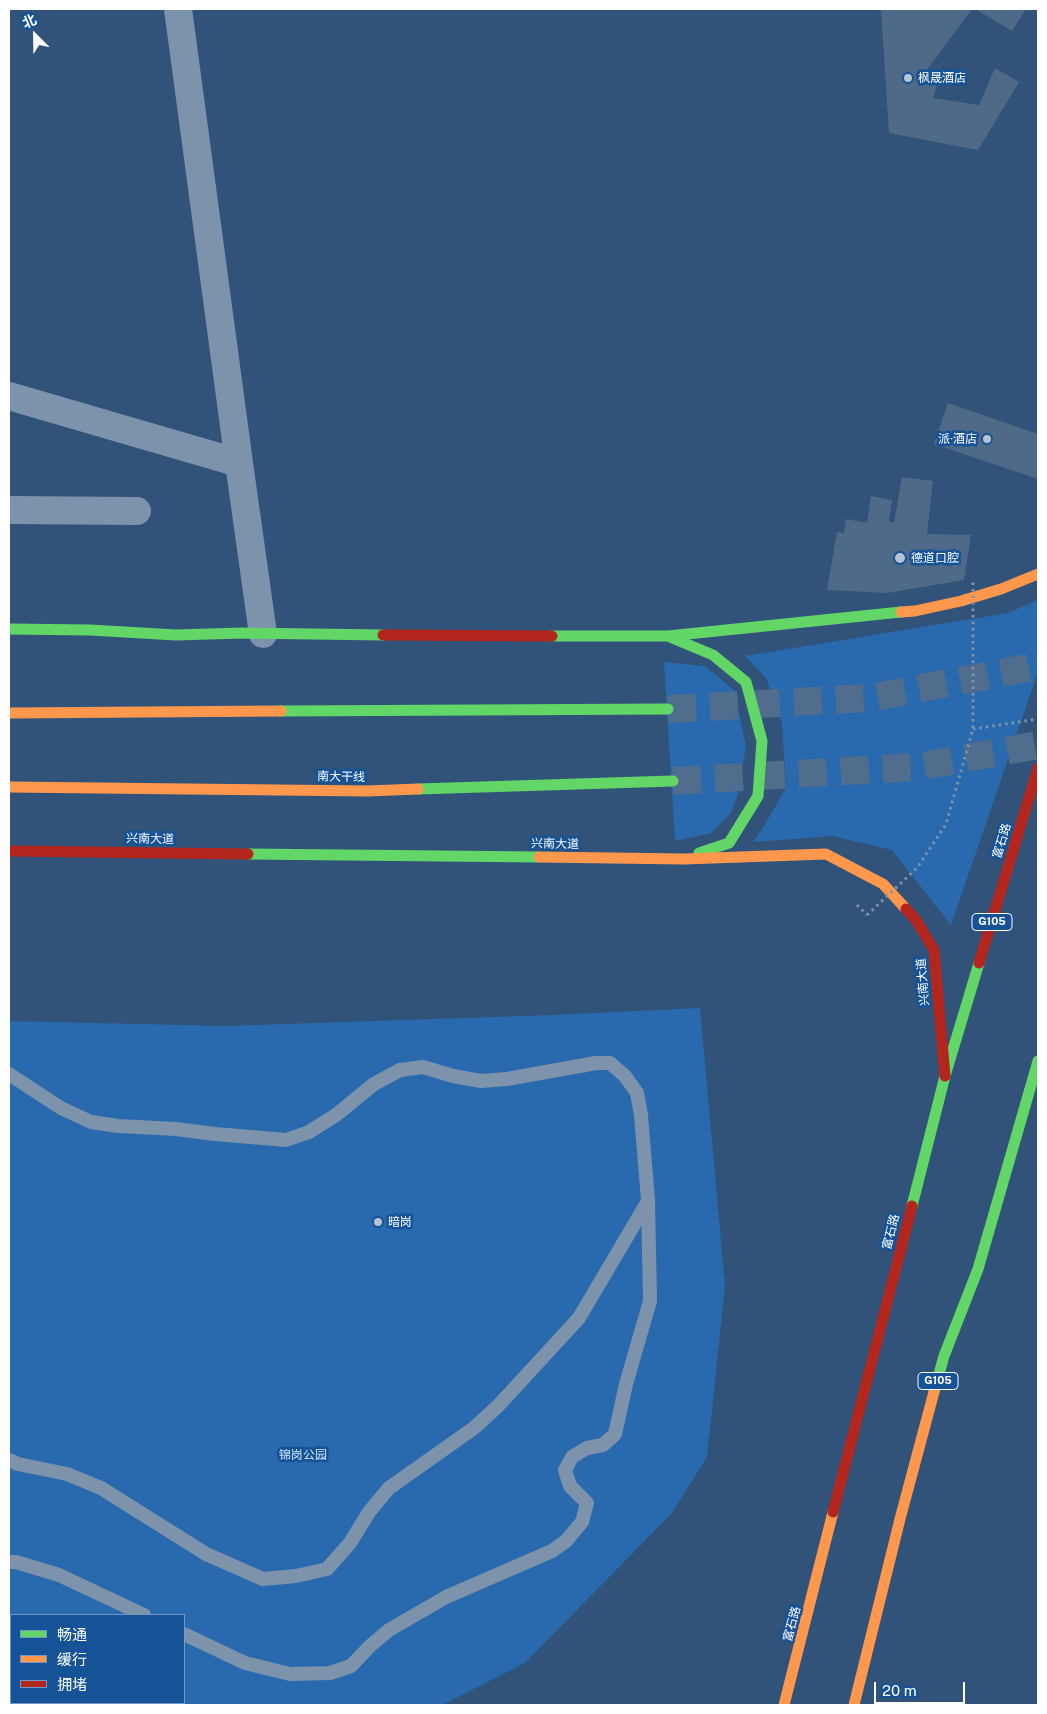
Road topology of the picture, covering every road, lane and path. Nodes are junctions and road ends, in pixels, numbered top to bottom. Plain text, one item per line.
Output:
1 (178, 9) edge
2 (9, 396) edge
3 (239, 463) junction
4 (9, 510) edge
5 (137, 511) dead end
6 (1038, 574) edge
7 (973, 579) dead end
8 (9, 629) edge
9 (263, 634) junction
10 (668, 636) junction
11 (668, 709) tunnel mouth
12 (9, 713) edge
13 (1038, 719) edge
14 (973, 729) junction
15 (1038, 768) edge
16 (673, 781) tunnel mouth
17 (9, 787) edge
18 (9, 851) edge
19 (684, 859) junction
20 (867, 915) dead end
21 (1038, 1061) edge
22 (9, 1074) edge
23 (945, 1076) junction
24 (648, 1200) junction
25 (9, 1460) edge
26 (9, 1562) edge
27 (142, 1614) edge
28 (185, 1634) edge
29 (784, 1705) edge
30 (854, 1705) edge

1 - 3 street
2 - 3 street
3 - 9 street
4 - 5 street
6 - 10 main road
7 - 14 path, bridge
8 - 9 main road
9 - 10 main road
10 - 19 main road
11 - 12 main road
13 - 14 path
14 - 20 path, bridge
15 - 23 main road, 富石路 / G105
16 - 17 main road, 南大干线
18 - 19 main road, 兴南大道
19 - 23 main road, 兴南大道
21 - 30 main road, G105
22 - 24 lane
23 - 29 main road, 富石路 / G105
24 - 25 lane
24 - 28 lane
26 - 27 lane

